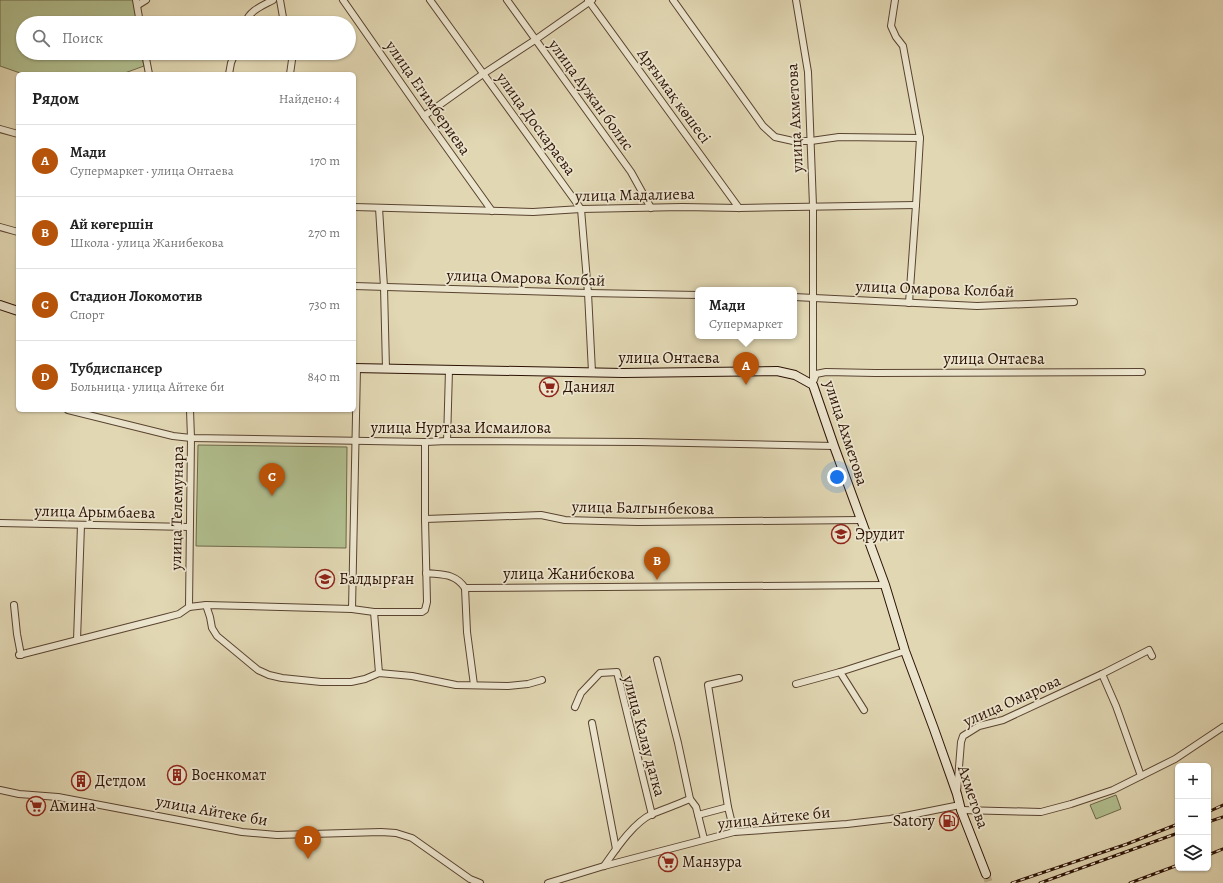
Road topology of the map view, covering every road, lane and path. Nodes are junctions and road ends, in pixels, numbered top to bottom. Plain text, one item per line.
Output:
1 (146, 0) edge
2 (273, 0) edge
3 (280, 0) edge
4 (343, 0) edge
5 (430, 0) edge
6 (507, 0) edge
7 (673, 0) edge
8 (796, 0) edge
9 (895, 0) edge
10 (590, 1) edge
11 (137, 2) edge
12 (139, 16) edge
13 (249, 16) edge
14 (283, 16) edge
15 (354, 16) edge
16 (356, 19) edge
17 (535, 40) junction
18 (146, 60) edge
19 (232, 60) edge
20 (292, 60) edge
21 (149, 72) edge
22 (229, 72) edge
23 (290, 72) edge
24 (483, 74) junction
25 (424, 116) junction
26 (0, 129) edge
27 (16, 133) edge
28 (920, 138) junction
29 (811, 141) junction
30 (916, 205) junction
31 (813, 206) junction
32 (356, 207) edge
33 (379, 208) junction
34 (651, 208) junction
35 (739, 208) junction
36 (581, 209) junction
37 (492, 211) junction
38 (0, 227) edge
39 (16, 231) edge
40 (356, 286) edge
41 (384, 287) junction
42 (588, 293) junction
43 (695, 295) edge
44 (797, 297) edge
45 (814, 297) junction
46 (1074, 302) dead end
47 (909, 303) junction
48 (0, 305) edge
49 (16, 310) edge
50 (356, 368) edge
51 (386, 369) junction
52 (449, 370) junction
53 (592, 372) junction
54 (1142, 372) dead end
55 (813, 385) junction
56 (76, 412) edge
57 (190, 412) edge
58 (190, 438) junction
59 (356, 441) junction
60 (447, 441) junction
61 (425, 442) junction
62 (834, 446) junction
63 (425, 519) junction
64 (861, 520) junction
65 (0, 523) edge
66 (81, 525) junction
67 (189, 527) junction
68 (426, 573) junction
69 (885, 585) junction
70 (465, 588) junction
71 (14, 605) dead end
72 (206, 605) junction
73 (189, 607) junction
74 (352, 609) junction
75 (374, 612) junction
76 (77, 640) junction
77 (905, 651) junction
78 (1152, 656) dead end
79 (657, 660) dead end
80 (840, 672) junction
81 (379, 673) junction
82 (1102, 674) junction
83 (739, 678) dead end
84 (542, 680) dead end
85 (796, 684) dead end
86 (474, 685) junction
87 (575, 707) dead end
88 (864, 710) dead end
89 (592, 723) dead end
90 (1223, 727) edge
91 (934, 729) joint
92 (1141, 776) junction
93 (0, 790) edge
94 (957, 794) junction
95 (690, 799) junction
96 (728, 806) junction
97 (961, 808) junction
98 (652, 814) junction
99 (698, 815) junction
100 (734, 832) junction
101 (704, 839) junction
102 (616, 849) junction
103 (604, 866) junction
104 (986, 874) tunnel mouth
105 (480, 883) edge
106 (548, 883) edge

1 - 11 street
2 - 13 street
3 - 14 street
4 - 15 street, улица Егимбериева
5 - 24 street, улица Доскараева
6 - 17 street, улица Аужан болис
7 - 29 street
8 - 29 street, улица Ахметова
9 - 28 street
10 - 17 street
10 - 35 street, Арғымақ көшесі
11 - 12 street
16 - 25 street, улица Егимбериева
17 - 24 street
17 - 34 street, улица Аужан болис
18 - 21 street
19 - 22 street
20 - 23 street
24 - 25 street
24 - 36 street, улица Доскараева
25 - 37 street, улица Егимбериева
26 - 27 street
28 - 29 street
28 - 30 street
29 - 31 street, улица Ахметова
30 - 31 street, улица Мадалиева
30 - 47 street
31 - 35 street, улица Мадалиева
31 - 45 street, улица Ахметова
32 - 33 street, улица Мадалиева
33 - 37 street, улица Мадалиева
33 - 41 street
34 - 35 street, улица Мадалиева
34 - 36 street, улица Мадалиева
36 - 37 street, улица Мадалиева
36 - 42 street
38 - 39 street
40 - 41 street, улица Омарова Колбай
41 - 42 street, улица Омарова Колбай
41 - 51 street
42 - 43 street, улица Омарова Колбай
42 - 53 street
44 - 45 street, улица Омарова Колбай
45 - 47 street, улица Омарова Колбай
45 - 55 street, улица Ахметова
46 - 47 street, улица Омарова Колбай
48 - 49 main road
50 - 51 main road, улица Онтаева
50 - 59 street
51 - 52 main road, улица Онтаева
52 - 53 main road, улица Онтаева
52 - 60 street
53 - 55 main road, улица Онтаева
54 - 55 street, улица Онтаева
55 - 62 main road, улица Ахметова
56 - 58 street, улица Нуртаза Исмаилова
57 - 58 street, улица Телемунара
58 - 59 street, улица Нуртаза Исмаилова
58 - 67 street, улица Телемунара
59 - 61 street, улица Нуртаза Исмаилова
59 - 74 street
60 - 61 street, улица Нуртаза Исмаилова
60 - 62 street, улица Нуртаза Исмаилова
61 - 63 street
62 - 64 main road, улица Ахметова
63 - 64 street, улица Балгынбекова
63 - 68 street
64 - 69 main road, улица Ахметова
65 - 66 street, улица Арымбаева
66 - 67 street, улица Арымбаева
66 - 76 street
67 - 73 street, улица Телемунара
68 - 70 street
68 - 75 street
69 - 70 street, улица Жанибекова
69 - 77 main road, улица Ахметова
70 - 86 street
71 - 76 street
72 - 73 street
72 - 74 street
72 - 81 street
73 - 76 street
74 - 75 street
75 - 81 street
77 - 80 street
77 - 91 main road, улица Ахметова
78 - 82 street, улица Омарова
79 - 95 street, улица Калау датка
80 - 85 street
80 - 88 street
81 - 86 street
82 - 92 street
82 - 94 street, улица Омарова
83 - 96 street
84 - 86 street
87 - 98 street, улица Калау датка
89 - 102 street
90 - 92 street, улица Айтеке би
91 - 94 main road, Ахметова
92 - 97 street, улица Айтеке би
93 - 105 street, улица Айтеке би
94 - 97 main road, Ахметова
95 - 98 street, улица Калау датка
95 - 99 street, улица Калау датка
96 - 99 street
96 - 100 street
97 - 100 street, улица Айтеке би
97 - 104 main road, Ахметова
98 - 102 street, улица Калау датка
99 - 101 street, улица Калау датка
100 - 101 street, улица Айтеке би
101 - 103 street, улица Айтеке би
102 - 103 street, улица Калау датка
103 - 106 street, улица Айтеке би

